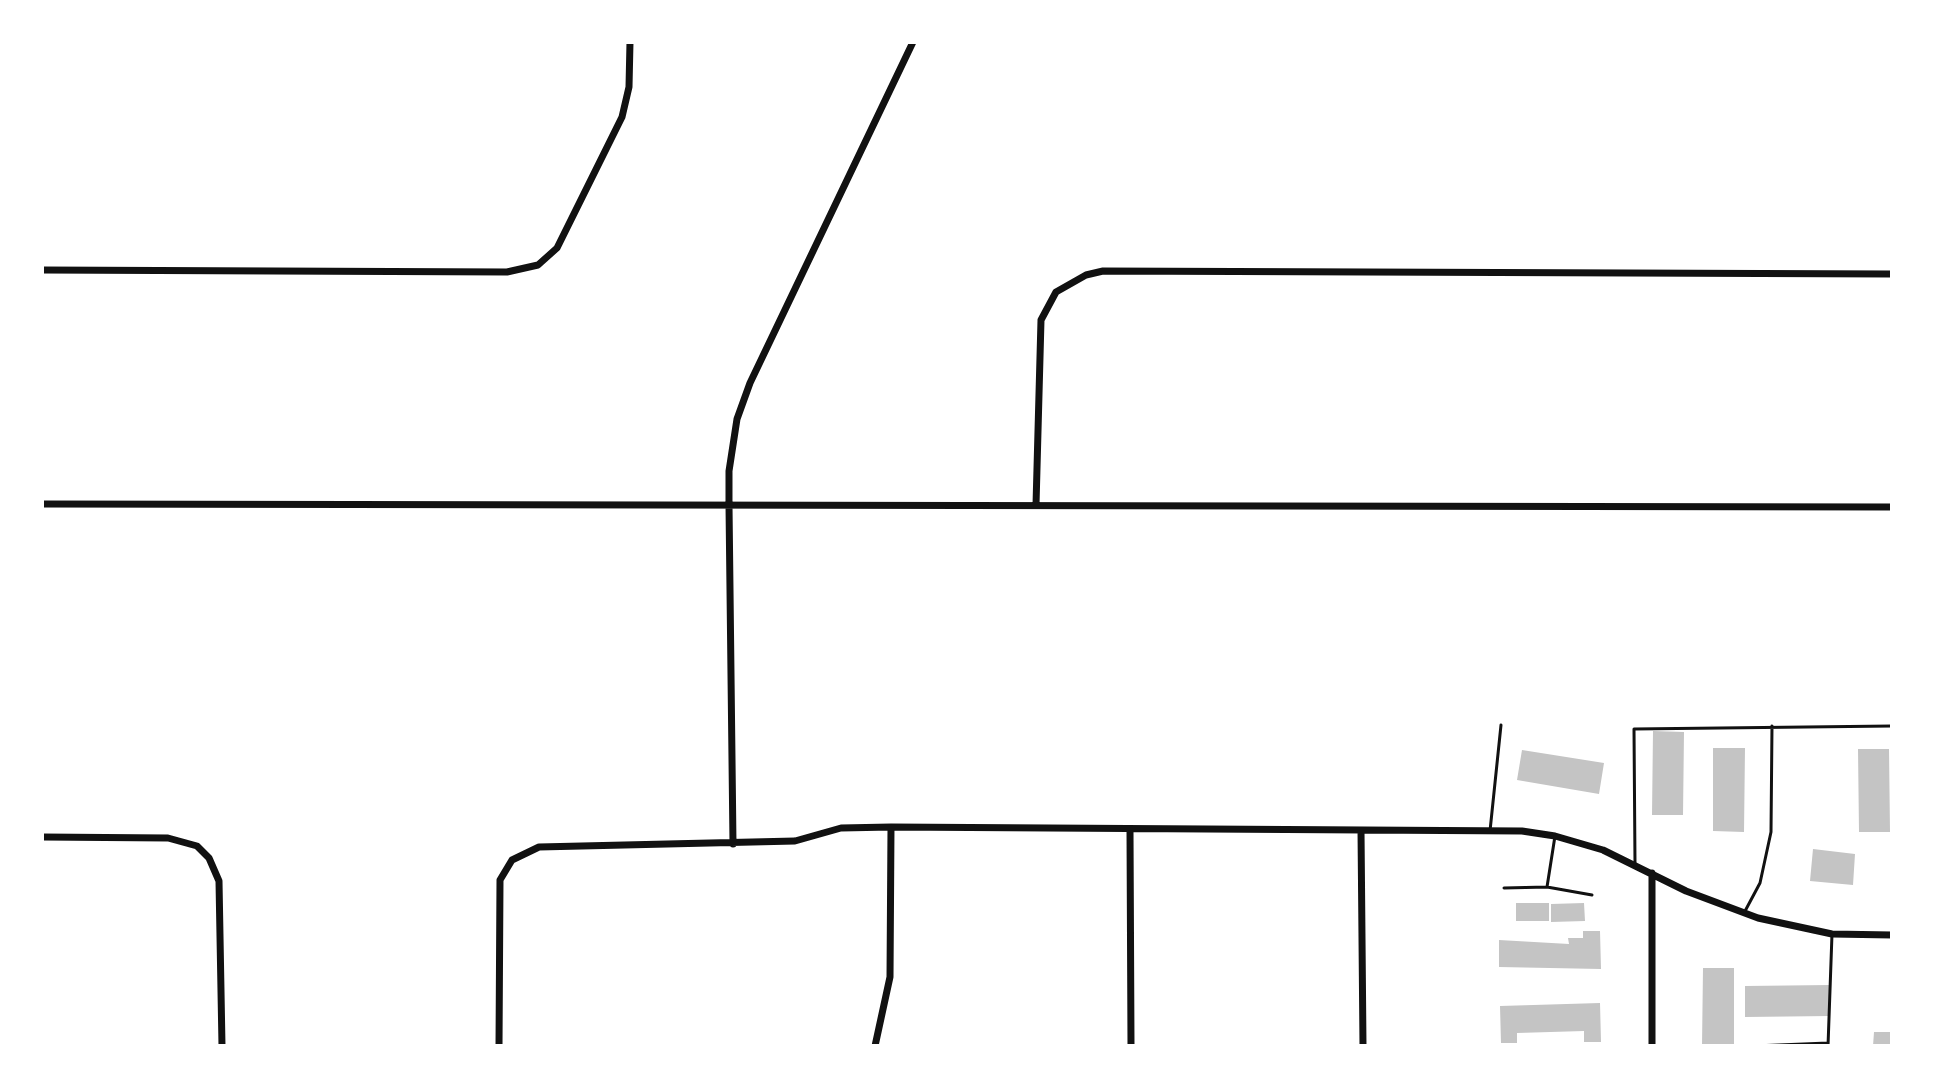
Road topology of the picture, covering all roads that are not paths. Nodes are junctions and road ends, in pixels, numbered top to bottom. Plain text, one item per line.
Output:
1 (630, 42) edge
2 (913, 42) edge
3 (42, 270) edge
4 (1892, 274) edge
5 (42, 504) edge
6 (729, 505) junction
7 (1036, 505) junction
8 (1892, 507) edge
9 (1501, 725) dead end
10 (1772, 726) junction
11 (1892, 726) edge
12 (891, 827) junction
13 (1361, 830) junction
14 (1130, 831) junction
15 (1490, 831) junction
16 (1555, 836) junction
17 (42, 837) edge
18 (733, 844) junction
19 (1635, 864) junction
20 (1652, 873) junction
21 (1547, 887) junction
22 (1504, 888) dead end
23 (1592, 895) dead end
24 (1744, 913) junction
25 (1832, 934) junction
26 (1892, 935) edge
27 (1828, 1045) edge
28 (222, 1046) edge
29 (499, 1046) edge
30 (875, 1046) edge
31 (1131, 1046) edge
32 (1363, 1046) edge
33 (1652, 1046) edge
34 (1754, 1046) edge

1 - 3 street
2 - 6 street
4 - 7 street
5 - 6 street
6 - 7 street
6 - 18 street
7 - 8 street
9 - 15 lane
10 - 11 lane
10 - 19 lane
10 - 24 lane
12 - 14 street
12 - 18 street
12 - 30 street
13 - 14 street
13 - 15 street
13 - 32 street
14 - 31 street
15 - 16 street
16 - 19 street
16 - 21 lane
17 - 28 street
18 - 29 street
19 - 20 street
20 - 24 street
20 - 33 street
21 - 22 lane
21 - 23 lane
24 - 25 street
25 - 26 street
25 - 27 lane
27 - 34 lane

